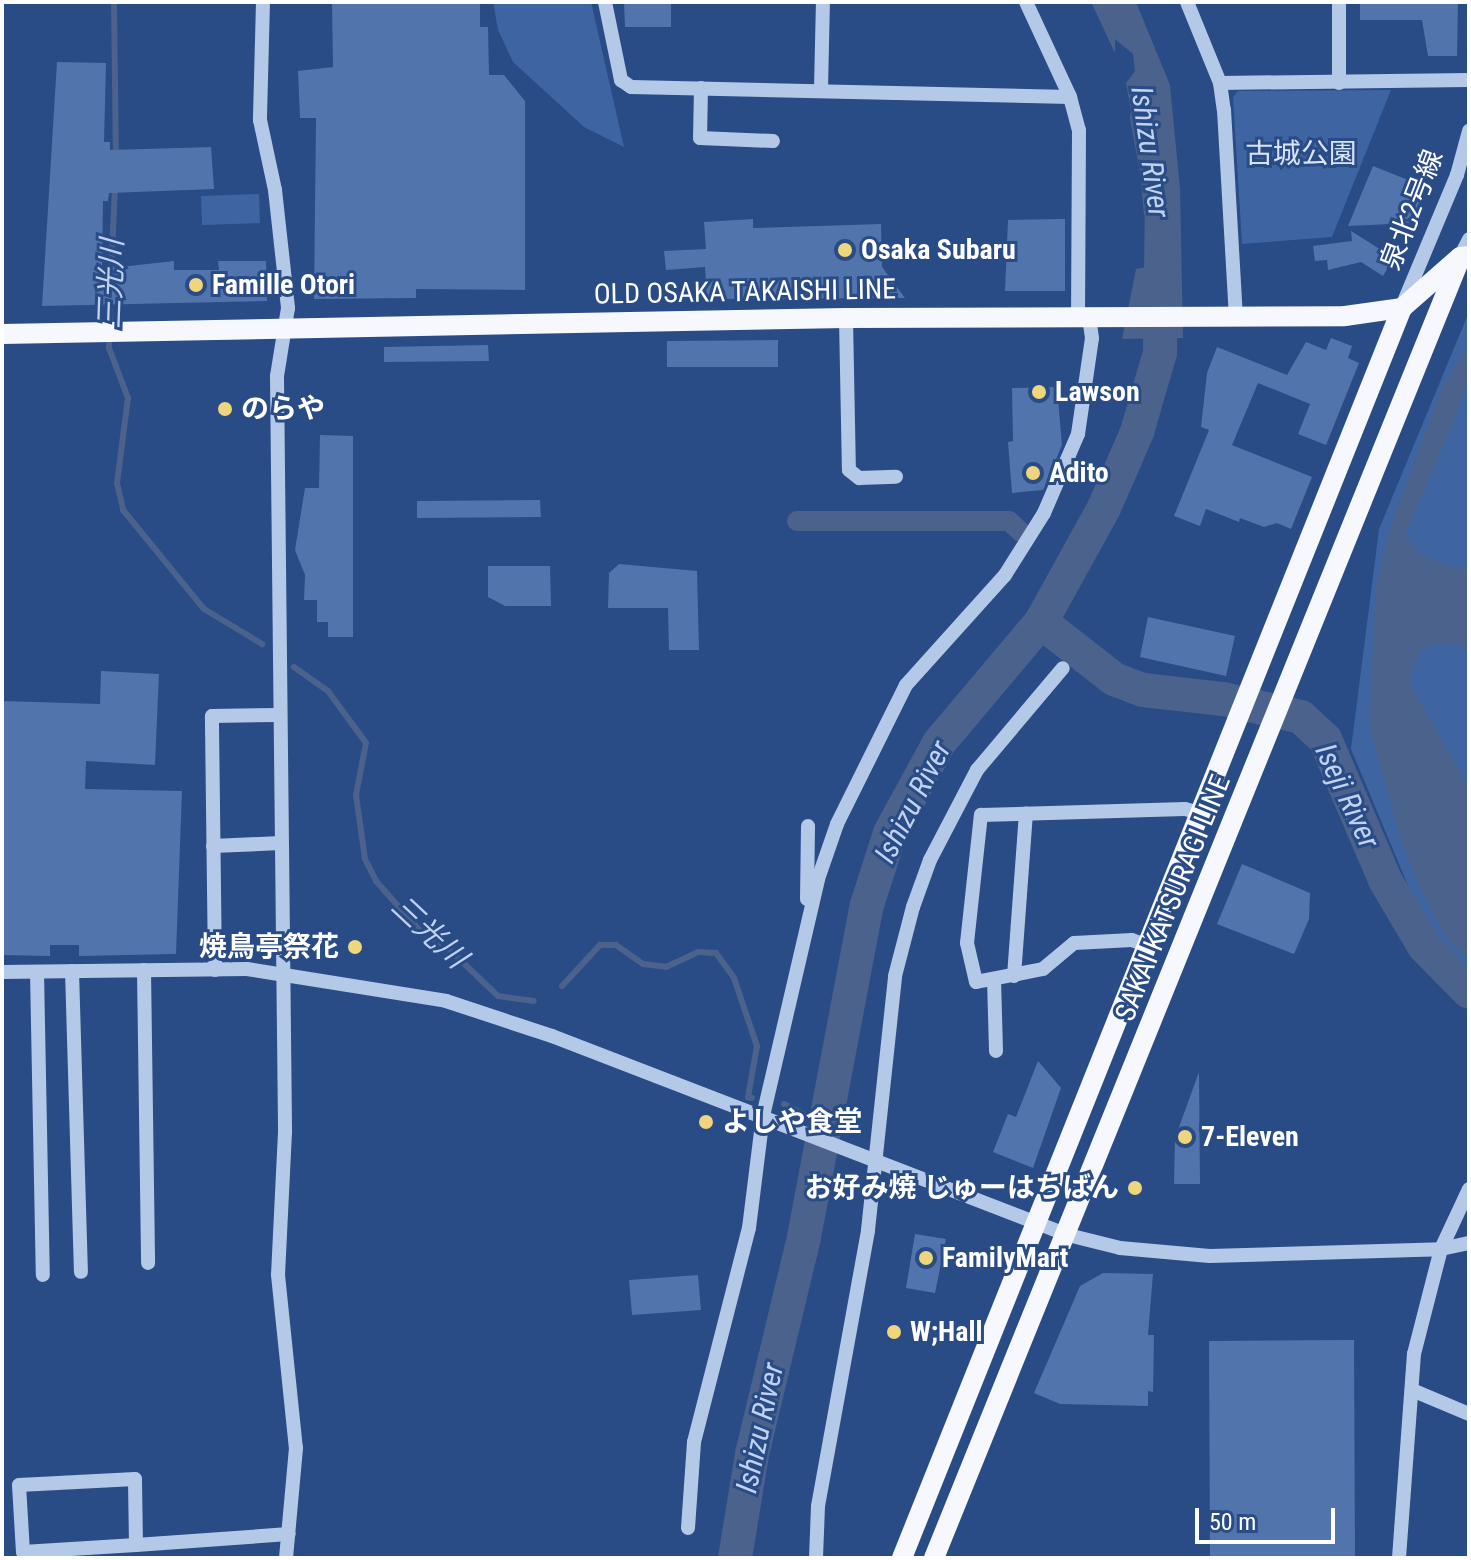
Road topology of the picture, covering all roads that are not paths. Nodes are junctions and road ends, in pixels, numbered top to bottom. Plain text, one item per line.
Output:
1 (263, 2) edge
2 (605, 2) edge
3 (823, 2) edge
4 (1026, 2) edge
5 (1187, 2) edge
6 (1339, 2) edge
7 (1469, 80) edge
8 (1220, 83) junction
9 (1339, 83) junction
10 (701, 88) junction
11 (821, 88) junction
12 (1070, 97) junction
13 (1469, 131) edge
14 (773, 141) dead end
15 (1466, 251) edge
16 (1402, 308) junction
17 (1092, 316) junction
18 (1236, 316) junction
19 (846, 318) junction
20 (281, 327) junction
21 (2, 334) edge
22 (896, 477) dead end
23 (1063, 668) dead end
24 (279, 715) junction
25 (1026, 813) junction
26 (1204, 814) junction
27 (808, 826) dead end
28 (281, 843) junction
29 (213, 846) junction
30 (810, 906) junction
31 (1149, 946) junction
32 (144, 970) junction
33 (215, 970) junction
34 (72, 971) junction
35 (2, 972) edge
36 (37, 972) junction
37 (283, 973) junction
38 (1014, 976) junction
39 (994, 979) junction
40 (996, 1051) dead end
41 (767, 1118) junction
42 (868, 1158) junction
43 (1469, 1189) edge
44 (1036, 1222) junction
45 (1068, 1235) junction
46 (1469, 1243) edge
47 (1441, 1249) junction
48 (148, 1263) dead end
49 (81, 1272) dead end
50 (43, 1275) dead end
51 (1412, 1390) junction
52 (1469, 1414) edge
53 (688, 1528) dead end
54 (289, 1534) junction
55 (136, 1545) junction
56 (286, 1558) edge
57 (816, 1558) edge
58 (902, 1558) edge
59 (934, 1558) edge
60 (1399, 1558) edge

1 - 20 street
2 - 10 street
3 - 11 street
4 - 12 street
5 - 8 street
6 - 9 street
7 - 9 street
8 - 9 street
8 - 18 street
10 - 11 street
10 - 14 street
11 - 12 street
12 - 17 street
13 - 16 street, 泉北2号線
15 - 16 main road
15 - 45 main road, SAKAI KATSURAGI LINE
16 - 18 main road, OLD OSAKA TAKAISHI LINE
16 - 26 main road, SAKAI KATSURAGI LINE
17 - 18 main road, OLD OSAKA TAKAISHI LINE
17 - 19 main road, OLD OSAKA TAKAISHI LINE
17 - 30 street
19 - 20 main road, OLD OSAKA TAKAISHI LINE
19 - 22 street
20 - 21 main road, OLD OSAKA TAKAISHI LINE
20 - 24 street
23 - 42 street
24 - 28 street
24 - 29 street
25 - 26 street
25 - 38 street
25 - 39 street
26 - 31 main road, SAKAI KATSURAGI LINE
27 - 30 street
28 - 29 street
28 - 37 street
29 - 33 street
30 - 41 street
31 - 38 street
31 - 44 main road, SAKAI KATSURAGI LINE
32 - 33 street
32 - 34 street
32 - 48 street
33 - 37 street
34 - 36 street
34 - 49 street
35 - 36 street
36 - 50 street
37 - 41 street
37 - 54 street
38 - 39 street
39 - 40 street
41 - 42 street
41 - 53 street
42 - 44 street
42 - 57 street
43 - 47 street
44 - 45 street
44 - 58 main road, SAKAI KATSURAGI LINE
45 - 47 street
45 - 59 main road, SAKAI KATSURAGI LINE
46 - 47 street
47 - 51 street
51 - 52 street
51 - 60 street
54 - 55 street
54 - 56 street
55 - 55 street

